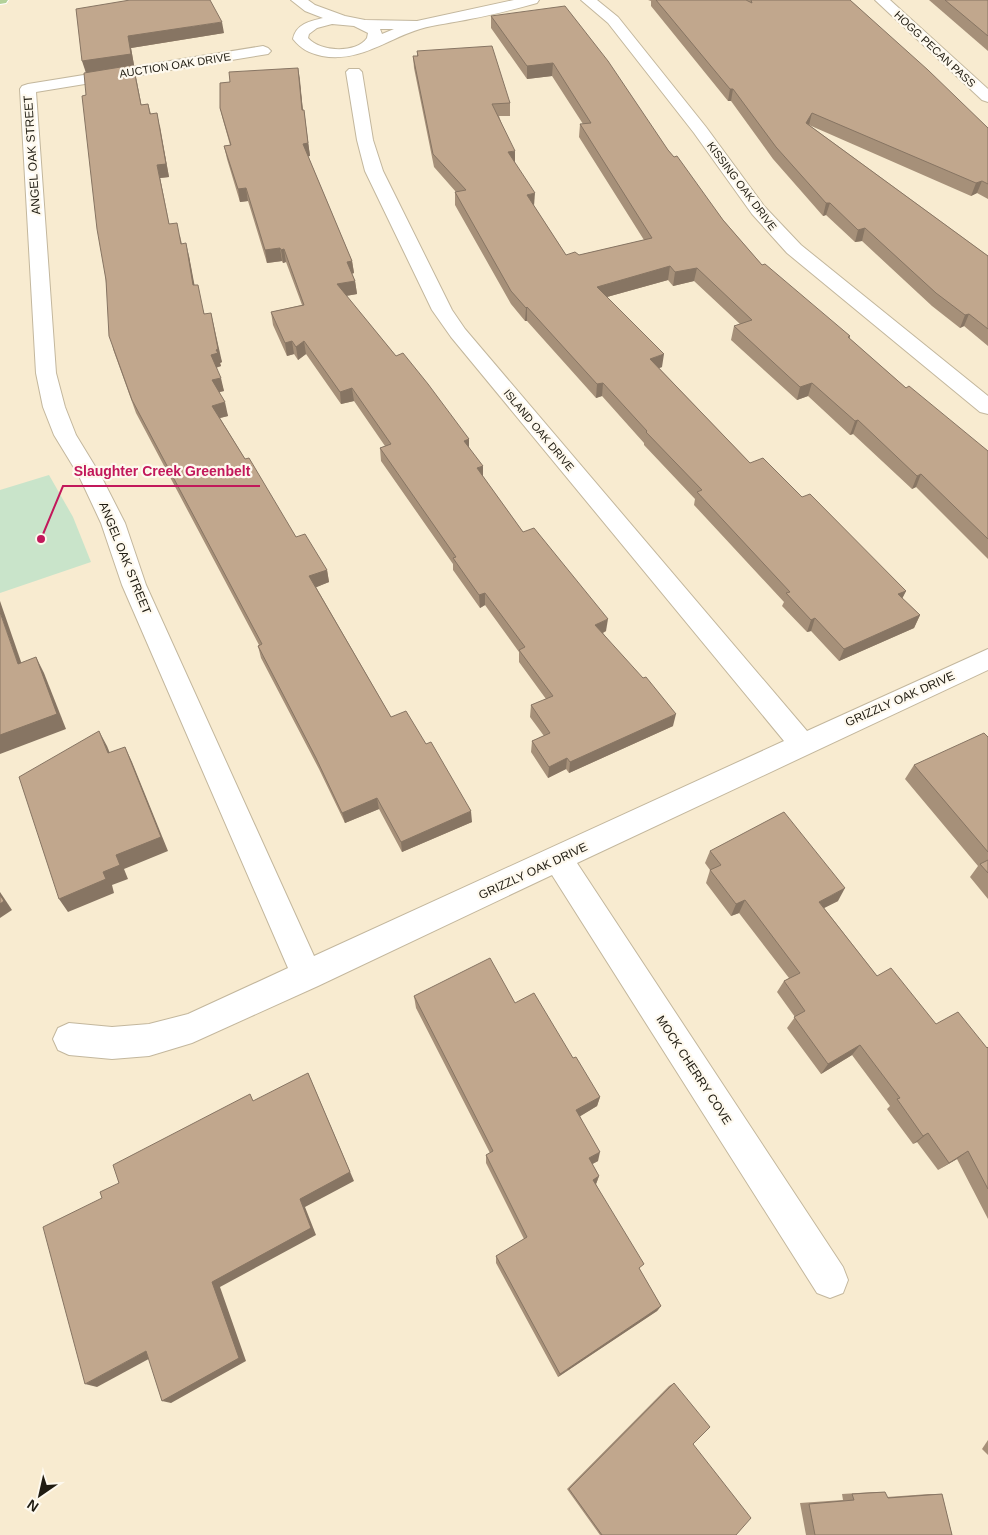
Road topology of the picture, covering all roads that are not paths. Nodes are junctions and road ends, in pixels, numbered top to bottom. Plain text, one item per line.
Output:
1 (532, 0) edge
2 (588, 0) edge
3 (882, 0) edge
4 (304, 4) edge
5 (342, 20) junction
6 (364, 24) junction
7 (417, 25) junction
8 (287, 42) junction
9 (368, 45) junction
10 (326, 53) junction
11 (354, 72) junction
12 (28, 89) joint
13 (988, 97) edge
14 (988, 407) edge
15 (988, 659) edge
16 (802, 744) junction
17 (558, 859) junction
18 (307, 976) junction
19 (69, 1039) dead end
20 (830, 1280) dead end

1 - 7 street
2 - 14 street, KISSING OAK DRIVE
3 - 13 street, HOGG PECAN PASS
4 - 5 street
4 - 8 street
5 - 6 street
5 - 8 street
6 - 7 street
6 - 9 street
7 - 9 street
8 - 10 street, AUCTION OAK DRIVE
8 - 12 street, AUCTION OAK DRIVE
9 - 10 street
9 - 11 street
10 - 11 street
11 - 16 street, ISLAND OAK DRIVE
12 - 18 street, ANGEL OAK STREET
15 - 16 street, GRIZZLY OAK DRIVE
16 - 17 street, GRIZZLY OAK DRIVE
17 - 18 street, GRIZZLY OAK DRIVE
17 - 20 street, MOCK CHERRY COVE
18 - 19 street, GRIZZLY OAK DRIVE

